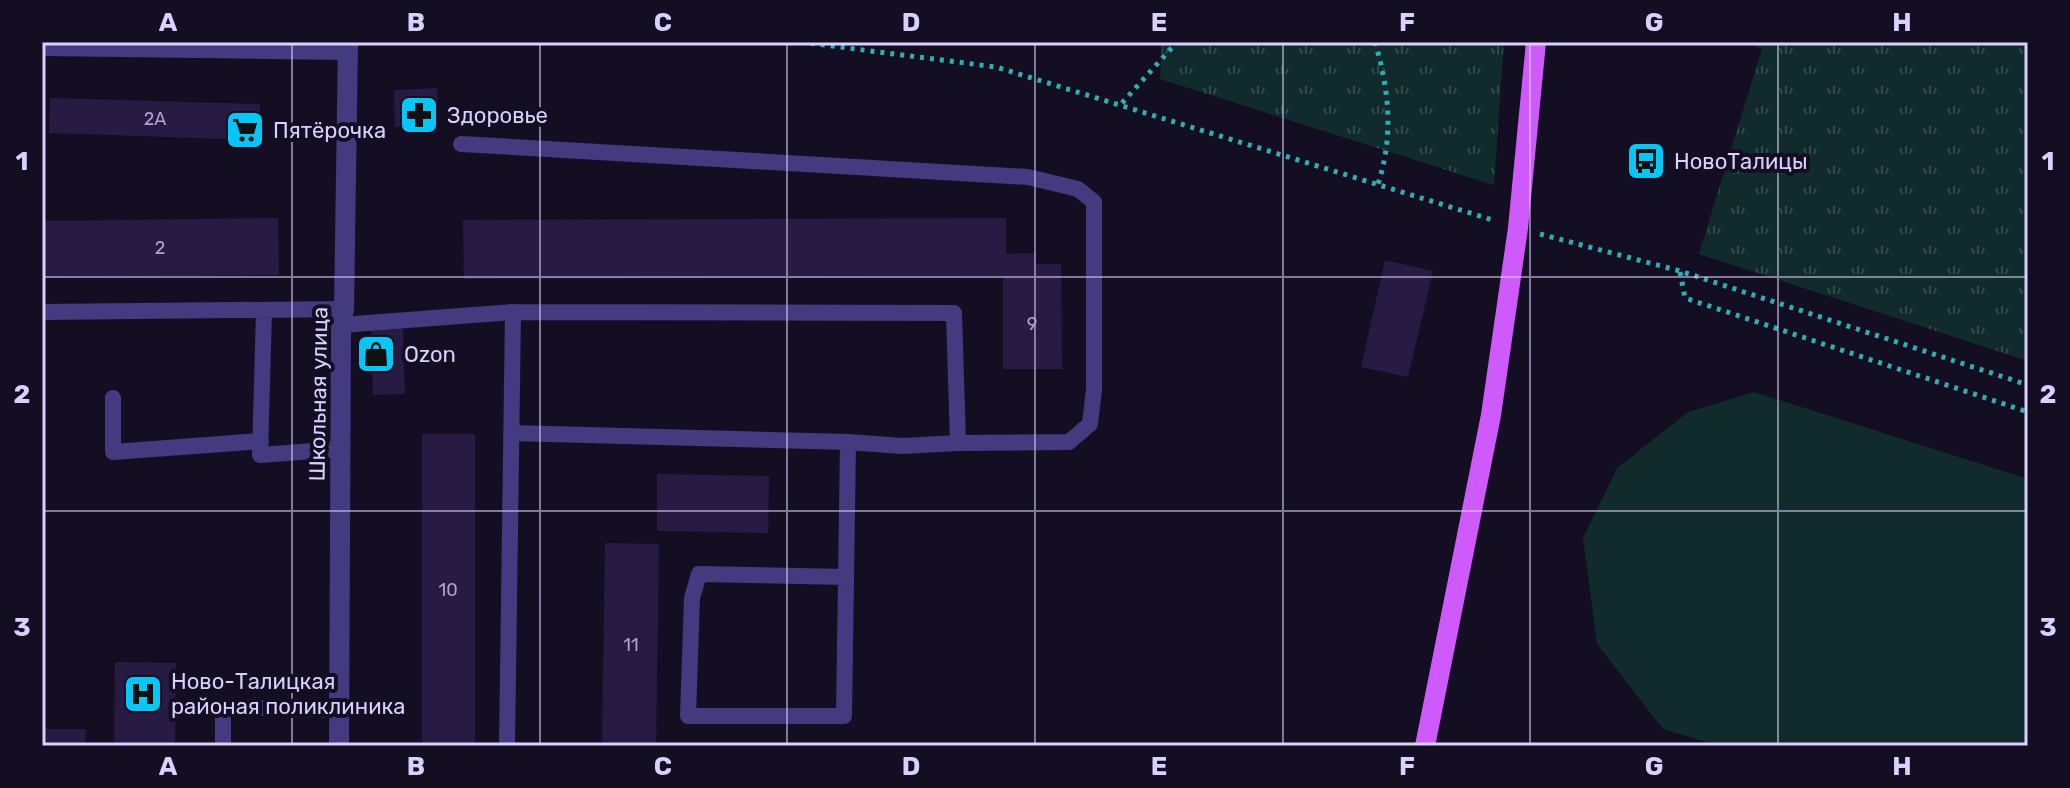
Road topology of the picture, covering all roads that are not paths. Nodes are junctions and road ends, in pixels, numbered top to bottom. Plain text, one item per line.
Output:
1 (1536, 42) edge
2 (42, 46) edge
3 (348, 46) edge
4 (461, 144) dead end
5 (264, 310) junction
6 (42, 312) edge
7 (513, 312) junction
8 (343, 317) junction
9 (113, 398) dead end
10 (511, 433) junction
11 (261, 441) junction
12 (848, 442) junction
13 (958, 443) junction
14 (340, 449) junction
15 (846, 577) junction
16 (339, 710) junction
17 (223, 746) edge
18 (339, 746) edge
19 (507, 746) edge
20 (1425, 746) edge

1 - 20 main road
2 - 3 street
3 - 8 street, Школьная улица
4 - 13 lane
5 - 6 lane
5 - 8 lane
5 - 11 lane
7 - 8 lane
7 - 10 lane
7 - 13 lane
8 - 14 street, Школьная улица
9 - 11 lane
10 - 12 lane
10 - 19 lane
11 - 14 lane
12 - 13 lane
12 - 15 lane
14 - 16 street, Школьная улица
15 - 15 lane
16 - 17 lane
16 - 18 street, Школьная улица

